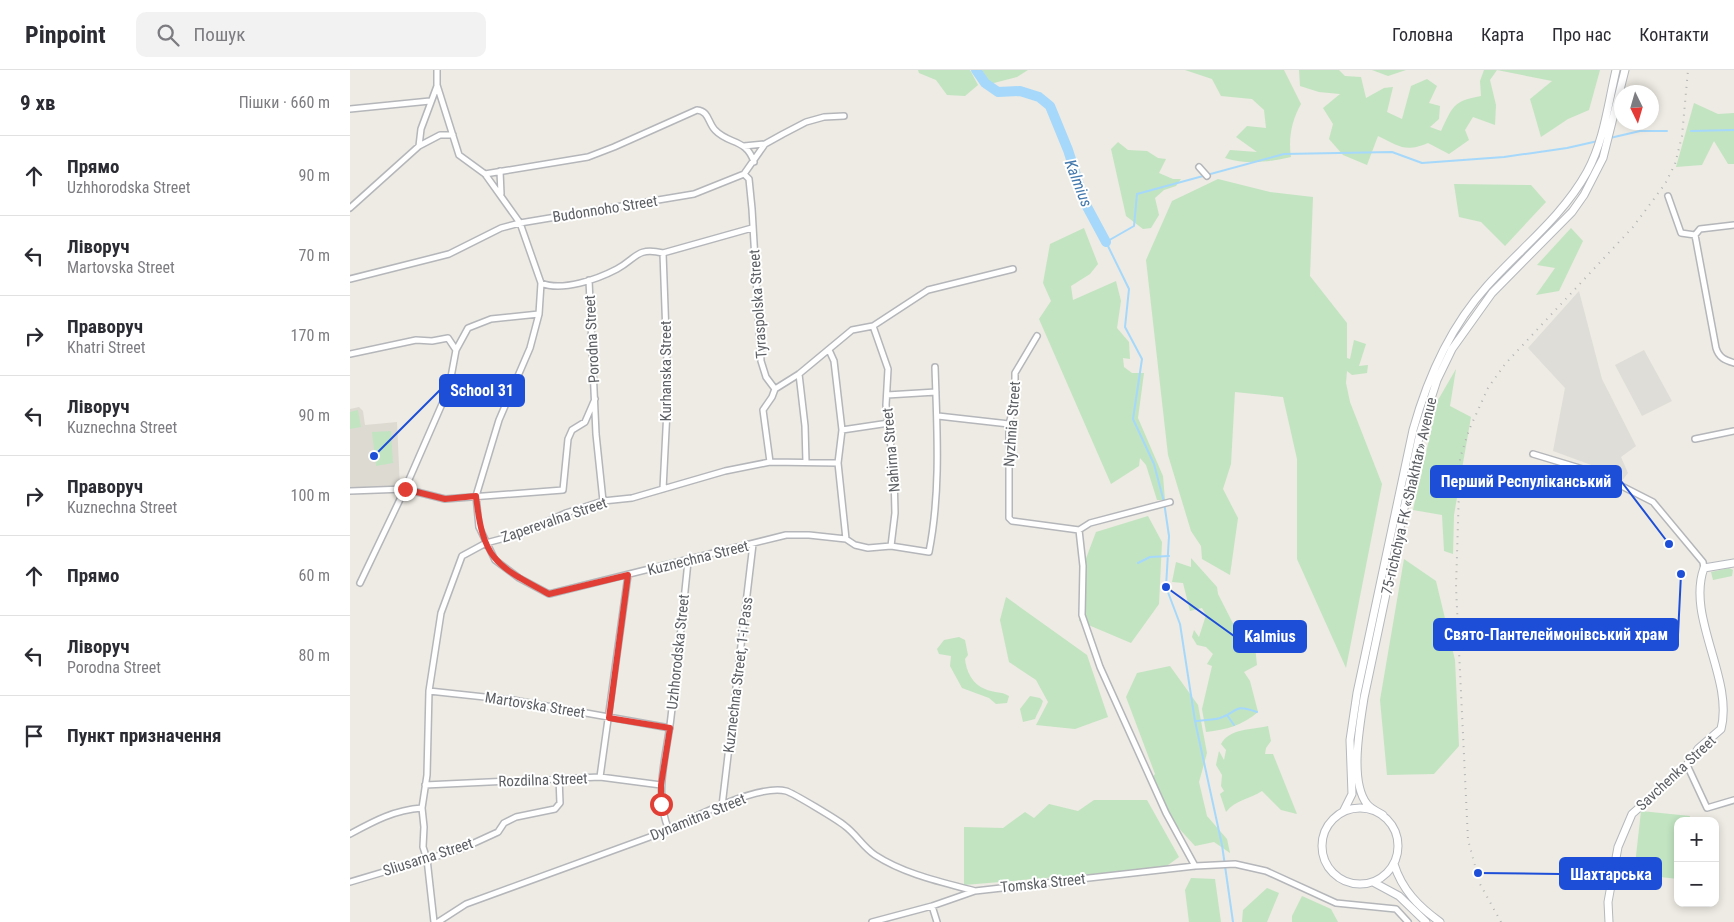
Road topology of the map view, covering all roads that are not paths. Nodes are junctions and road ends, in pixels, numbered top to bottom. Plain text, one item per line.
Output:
1 (437, 70) edge
2 (1616, 70) edge
3 (1625, 70) edge
4 (437, 86) junction
5 (430, 101) junction
6 (350, 110) edge
7 (844, 116) dead end
8 (454, 136) junction
9 (765, 144) junction
10 (419, 146) junction
11 (744, 146) junction
12 (754, 162) junction
13 (1199, 167) dead end
14 (500, 171) junction
15 (484, 174) junction
16 (744, 174) junction
17 (1207, 176) dead end
18 (501, 195) junction
19 (1668, 196) dead end
20 (352, 202) edge
21 (350, 208) edge
22 (520, 223) junction
23 (1734, 225) edge
24 (752, 228) junction
25 (1694, 235) junction
26 (663, 253) junction
27 (1013, 269) dead end
28 (350, 279) edge
29 (589, 280) junction
30 (541, 283) junction
31 (539, 314) junction
32 (873, 326) junction
33 (1037, 336) dead end
34 (456, 350) junction
35 (829, 350) junction
36 (350, 354) edge
37 (1734, 363) edge
38 (935, 367) dead end
39 (799, 374) junction
40 (775, 389) junction
41 (936, 392) junction
42 (887, 395) junction
43 (595, 399) junction
44 (938, 416) junction
45 (889, 422) junction
46 (1009, 424) junction
47 (842, 430) junction
48 (1734, 431) edge
49 (1695, 439) dead end
50 (1533, 454) dead end
51 (770, 462) junction
52 (806, 462) junction
53 (838, 463) junction
54 (405, 489) junction
55 (663, 489) junction
56 (350, 491) edge
57 (476, 496) junction
58 (603, 501) junction
59 (1170, 502) dead end
60 (1079, 530) junction
61 (846, 539) junction
62 (486, 543) junction
63 (753, 544) junction
64 (891, 546) junction
65 (688, 561) junction
66 (1734, 563) edge
67 (1704, 568) junction
68 (628, 575) junction
69 (360, 583) dead end
70 (429, 691) junction
71 (609, 718) junction
72 (670, 728) junction
73 (1687, 765) junction
74 (600, 777) junction
75 (559, 778) junction
76 (425, 785) junction
77 (661, 785) junction
78 (1734, 800) edge
79 (722, 806) junction
80 (422, 808) junction
81 (1343, 812) junction
82 (1383, 815) junction
83 (668, 830) junction
84 (350, 834) edge
85 (427, 859) junction
86 (1394, 864) junction
87 (1196, 866) junction
88 (350, 882) edge
89 (1373, 882) junction
90 (975, 891) junction
91 (932, 906) junction
92 (1428, 914) junction
93 (1424, 921) edge
94 (434, 922) edge
95 (438, 922) edge
96 (872, 922) edge
97 (937, 922) edge
98 (1408, 922) edge
99 (1440, 922) edge
100 (1609, 922) edge

1 - 4 street
2 - 81 main road, 75-richchya FK «Shakhtar» Avenue
3 - 82 main road, 75-richchya FK «Shakhtar» Avenue
4 - 5 street
4 - 8 street
5 - 6 street
5 - 10 street
7 - 9 street
8 - 10 street
8 - 15 street
9 - 11 street
9 - 12 street, Budonnoho Street
10 - 20 street
11 - 12 street
11 - 14 street
12 - 16 street, Budonnoho Street
13 - 17 street
14 - 15 street
14 - 18 street
15 - 18 street
16 - 22 street, Budonnoho Street
16 - 24 street, Tyraspolska Street
18 - 22 street
19 - 25 street
20 - 21 street
22 - 28 street, Budonnoho Street
22 - 30 street
23 - 25 street
24 - 26 street
24 - 40 street, Tyraspolska Street
25 - 37 street
26 - 29 street
26 - 55 street, Kurhanska Street
27 - 32 street
29 - 30 street
29 - 43 street, Porodna Street
30 - 31 street
31 - 34 street
31 - 57 street
32 - 35 street
32 - 42 street, Nahirna Street
33 - 46 street, Nyzhnia Street
34 - 36 street
34 - 54 street
35 - 39 street
35 - 47 street
38 - 41 street
39 - 40 street
39 - 52 street
40 - 51 street
41 - 42 street
41 - 44 street
42 - 45 street, Nahirna Street
43 - 57 street, Porodna Street
43 - 58 street, Porodna Street
44 - 46 street
44 - 64 street, Kuznechna Street
45 - 47 street
45 - 64 street, Nahirna Street
46 - 60 street, Nyzhnia Street
47 - 53 street
48 - 49 street
50 - 67 street
51 - 52 street, Zaperevalna Street
51 - 55 street, Zaperevalna Street
52 - 53 street, Zaperevalna Street
53 - 61 street
54 - 56 street, Porodna Street
54 - 57 street, Porodna Street
54 - 69 street
55 - 58 street, Zaperevalna Street
57 - 62 street, Kuznechna Street
58 - 62 street, Zaperevalna Street
59 - 60 street
60 - 87 street
61 - 63 street, Kuznechna Street
61 - 64 street, Kuznechna Street
62 - 68 street, Kuznechna Street
62 - 70 street, Zaperevalna Street
63 - 65 street, Kuznechna Street
63 - 79 street, Kuznechna Street, 1-i Pass
65 - 68 street, Kuznechna Street
65 - 72 street, Uzhhorodska Street
66 - 67 main road
67 - 73 main road, Savchenka Street
68 - 71 street
70 - 71 street, Martovska Street
70 - 76 street, Zaperevalna Street
71 - 72 street, Martovska Street
71 - 74 street
72 - 77 street, Uzhhorodska Street
73 - 78 street
73 - 100 main road, Savchenka Street
74 - 75 street, Rozdilna Street
74 - 77 street, Rozdilna Street
75 - 76 street, Rozdilna Street
75 - 85 street, Sliusarna Street
76 - 80 street, Zaperevalna Street
77 - 83 street, Uzhhorodska Street
79 - 83 street, Dynamitna Street
79 - 90 street, Dynamitna Street
80 - 84 street
80 - 85 street, Zaperevalna Street
81 - 82 main road
81 - 89 main road
82 - 86 main road
83 - 95 street, Dynamitna Street
85 - 88 street, Sliusarna Street
85 - 94 street, Zaperevalna Street
86 - 89 main road
86 - 92 main road
87 - 90 street, Tomska Street
87 - 98 street, Tomska Street
89 - 93 main road
90 - 91 street, Tomska Street
91 - 96 street, Tomska Street
91 - 97 street
92 - 93 street
92 - 99 main road

